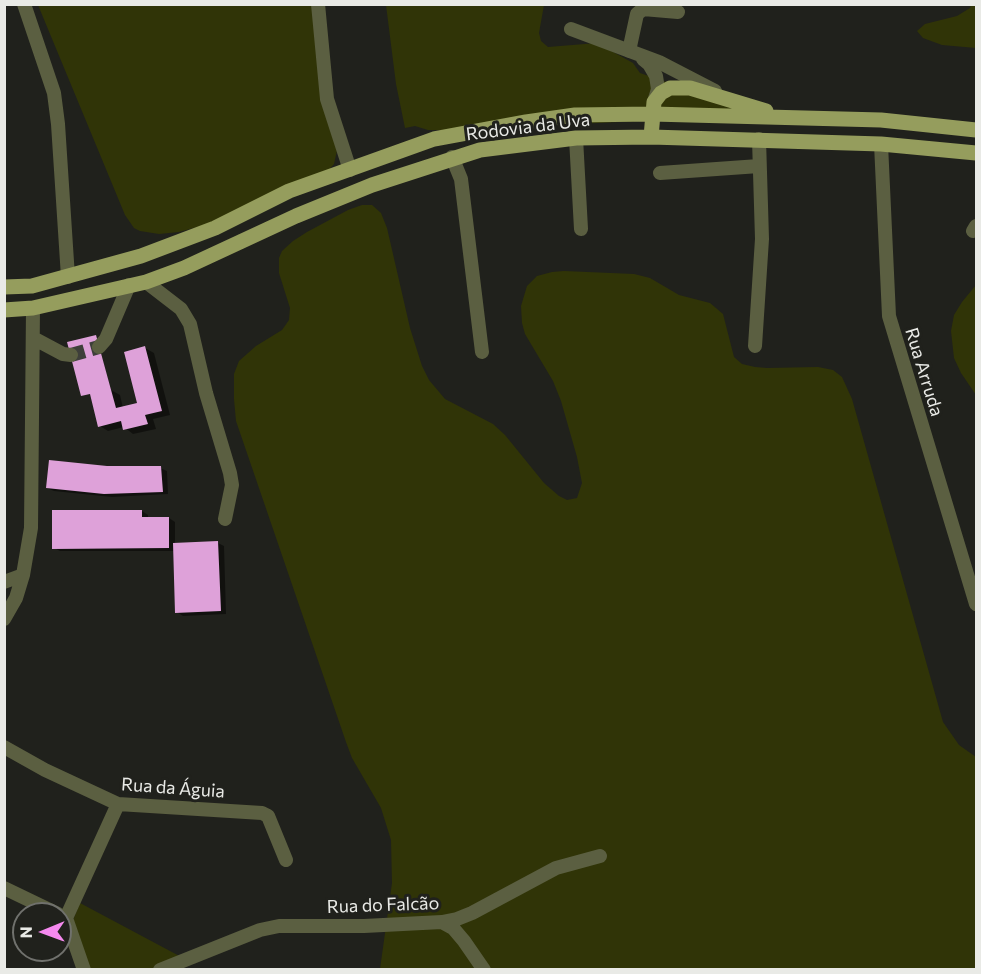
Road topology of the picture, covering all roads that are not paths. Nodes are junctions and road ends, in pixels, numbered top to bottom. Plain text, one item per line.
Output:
1 (24, 4) edge
2 (318, 4) edge
3 (678, 12) dead end
4 (571, 29) dead end
5 (634, 53) junction
6 (738, 103) junction
7 (653, 108) junction
8 (786, 117) junction
9 (976, 130) edge
10 (651, 137) junction
11 (576, 138) junction
12 (759, 139) junction
13 (881, 144) junction
14 (976, 153) edge
15 (452, 158) junction
16 (759, 166) junction
17 (350, 170) junction
18 (660, 173) dead end
19 (581, 229) dead end
20 (68, 277) junction
21 (146, 282) junction
22 (129, 285) junction
23 (32, 286) junction
24 (4, 287) edge
25 (33, 308) junction
26 (4, 310) edge
27 (33, 338) junction
28 (755, 346) dead end
29 (99, 347) tunnel mouth
30 (482, 352) dead end
31 (71, 355) tunnel mouth
32 (225, 519) dead end
33 (23, 574) junction
34 (4, 582) edge
35 (976, 604) edge
36 (4, 619) edge
37 (4, 747) edge
38 (118, 804) junction
39 (600, 856) dead end
40 (286, 860) dead end
41 (4, 888) edge
42 (34, 902) edge
43 (68, 902) edge
44 (442, 922) junction
45 (72, 941) edge
46 (197, 963) edge
47 (84, 969) edge
48 (160, 969) edge
49 (484, 969) edge

1 - 20 street
2 - 17 street
3 - 5 street
4 - 5 street
5 - 6 street
5 - 7 street
6 - 7 main road
6 - 8 main road
7 - 8 main road, Rodovia da Uva
7 - 10 main road
7 - 17 main road, Rodovia da Uva
8 - 9 main road, Rodovia da Uva
10 - 11 main road, Rodovia da Uva
10 - 12 main road, Rodovia da Uva
11 - 15 main road, Rodovia da Uva
11 - 19 street
12 - 13 main road, Rodovia da Uva
12 - 16 street
13 - 14 main road, Rodovia da Uva
13 - 35 street, Rua Arruda
15 - 21 main road, Rodovia da Uva
15 - 30 street
16 - 18 street
16 - 28 street
17 - 20 main road, Rodovia da Uva
20 - 23 main road, Rodovia da Uva
21 - 22 main road, Rodovia da Uva
21 - 32 street
22 - 25 main road, Rodovia da Uva
22 - 29 street
23 - 24 main road, Rodovia da Uva
23 - 25 main road
25 - 26 main road, Rodovia da Uva
25 - 27 street
27 - 31 street
27 - 33 street
33 - 34 street
33 - 36 street
37 - 38 street, Rua da Águia
38 - 40 street, Rua da Águia
38 - 43 street
39 - 44 street, Rua do Falcão
41 - 42 street
44 - 46 street, Rua do Falcão
44 - 49 street
45 - 47 street
46 - 48 street, Rua do Falcão

